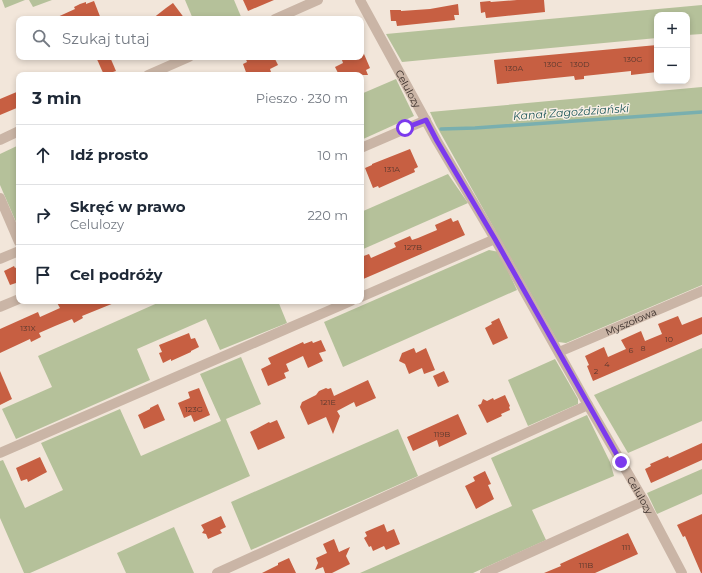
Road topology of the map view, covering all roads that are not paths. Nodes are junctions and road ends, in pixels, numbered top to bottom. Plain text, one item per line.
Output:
1 (318, 0) edge
2 (360, 0) edge
3 (282, 16) edge
4 (182, 60) edge
5 (155, 72) edge
6 (428, 124) junction
7 (16, 132) edge
8 (0, 140) edge
9 (364, 147) edge
10 (0, 198) edge
11 (16, 235) edge
12 (495, 239) junction
13 (16, 252) edge
14 (0, 259) edge
15 (702, 291) edge
16 (364, 296) edge
17 (16, 300) edge
18 (344, 304) edge
19 (0, 307) edge
20 (559, 352) junction
21 (588, 405) junction
22 (0, 453) edge
23 (644, 501) junction
24 (218, 573) edge
25 (485, 573) edge
26 (682, 573) edge

1 - 3 street
2 - 6 street, Celulozy
4 - 5 street
6 - 9 street
6 - 12 street, Celulozy
7 - 8 street
10 - 11 street
12 - 16 street
12 - 20 street, Celulozy
13 - 14 street
15 - 20 street, Myszołowa
17 - 19 street
18 - 22 street
20 - 21 street, Celulozy
21 - 23 street, Celulozy
21 - 24 street
23 - 25 street
23 - 26 street, Celulozy

